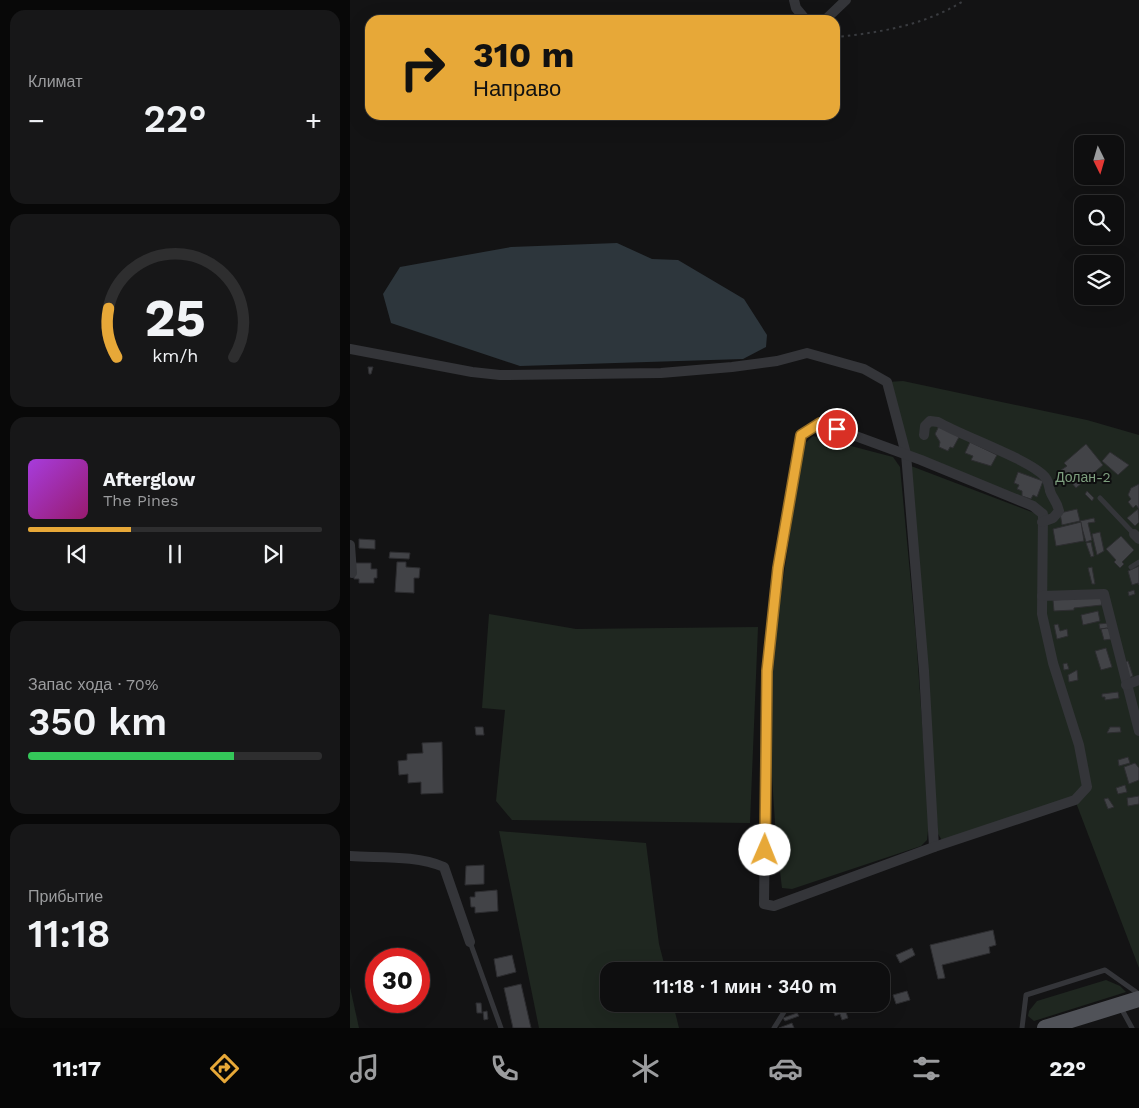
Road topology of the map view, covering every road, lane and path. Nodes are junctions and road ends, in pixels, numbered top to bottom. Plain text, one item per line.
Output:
1 (794, 0) edge
2 (846, 0) edge
3 (965, 0) edge
4 (802, 15) edge
5 (830, 15) edge
6 (840, 37) edge
7 (350, 349) edge
8 (924, 435) dead end
9 (906, 454) junction
10 (1100, 498) dead end
11 (1042, 522) junction
12 (1137, 537) edge
13 (350, 545) edge
14 (1139, 562) edge
15 (1131, 567) dead end
16 (352, 573) dead end
17 (1042, 596) junction
18 (1139, 680) edge
19 (1126, 685) junction
20 (1139, 731) edge
21 (934, 847) junction
22 (350, 856) edge
23 (470, 942) joint
24 (1139, 994) edge
25 (1139, 1000) edge
26 (1120, 1006) junction
27 (784, 1012) edge
28 (501, 1028) edge
29 (774, 1028) edge
30 (1022, 1028) edge
31 (1045, 1028) edge
32 (1132, 1028) edge

1 - 4 street
2 - 5 street
3 - 6 path
7 - 9 street
8 - 11 street
9 - 11 street
9 - 21 street
9 - 21 street
10 - 12 lane
11 - 17 street
13 - 16 street
14 - 15 lane
17 - 19 street
17 - 21 street
18 - 19 street
19 - 20 street
22 - 23 street
23 - 28 lane
24 - 30 lane
25 - 26 main road
26 - 31 main road
26 - 32 lane
27 - 29 lane

